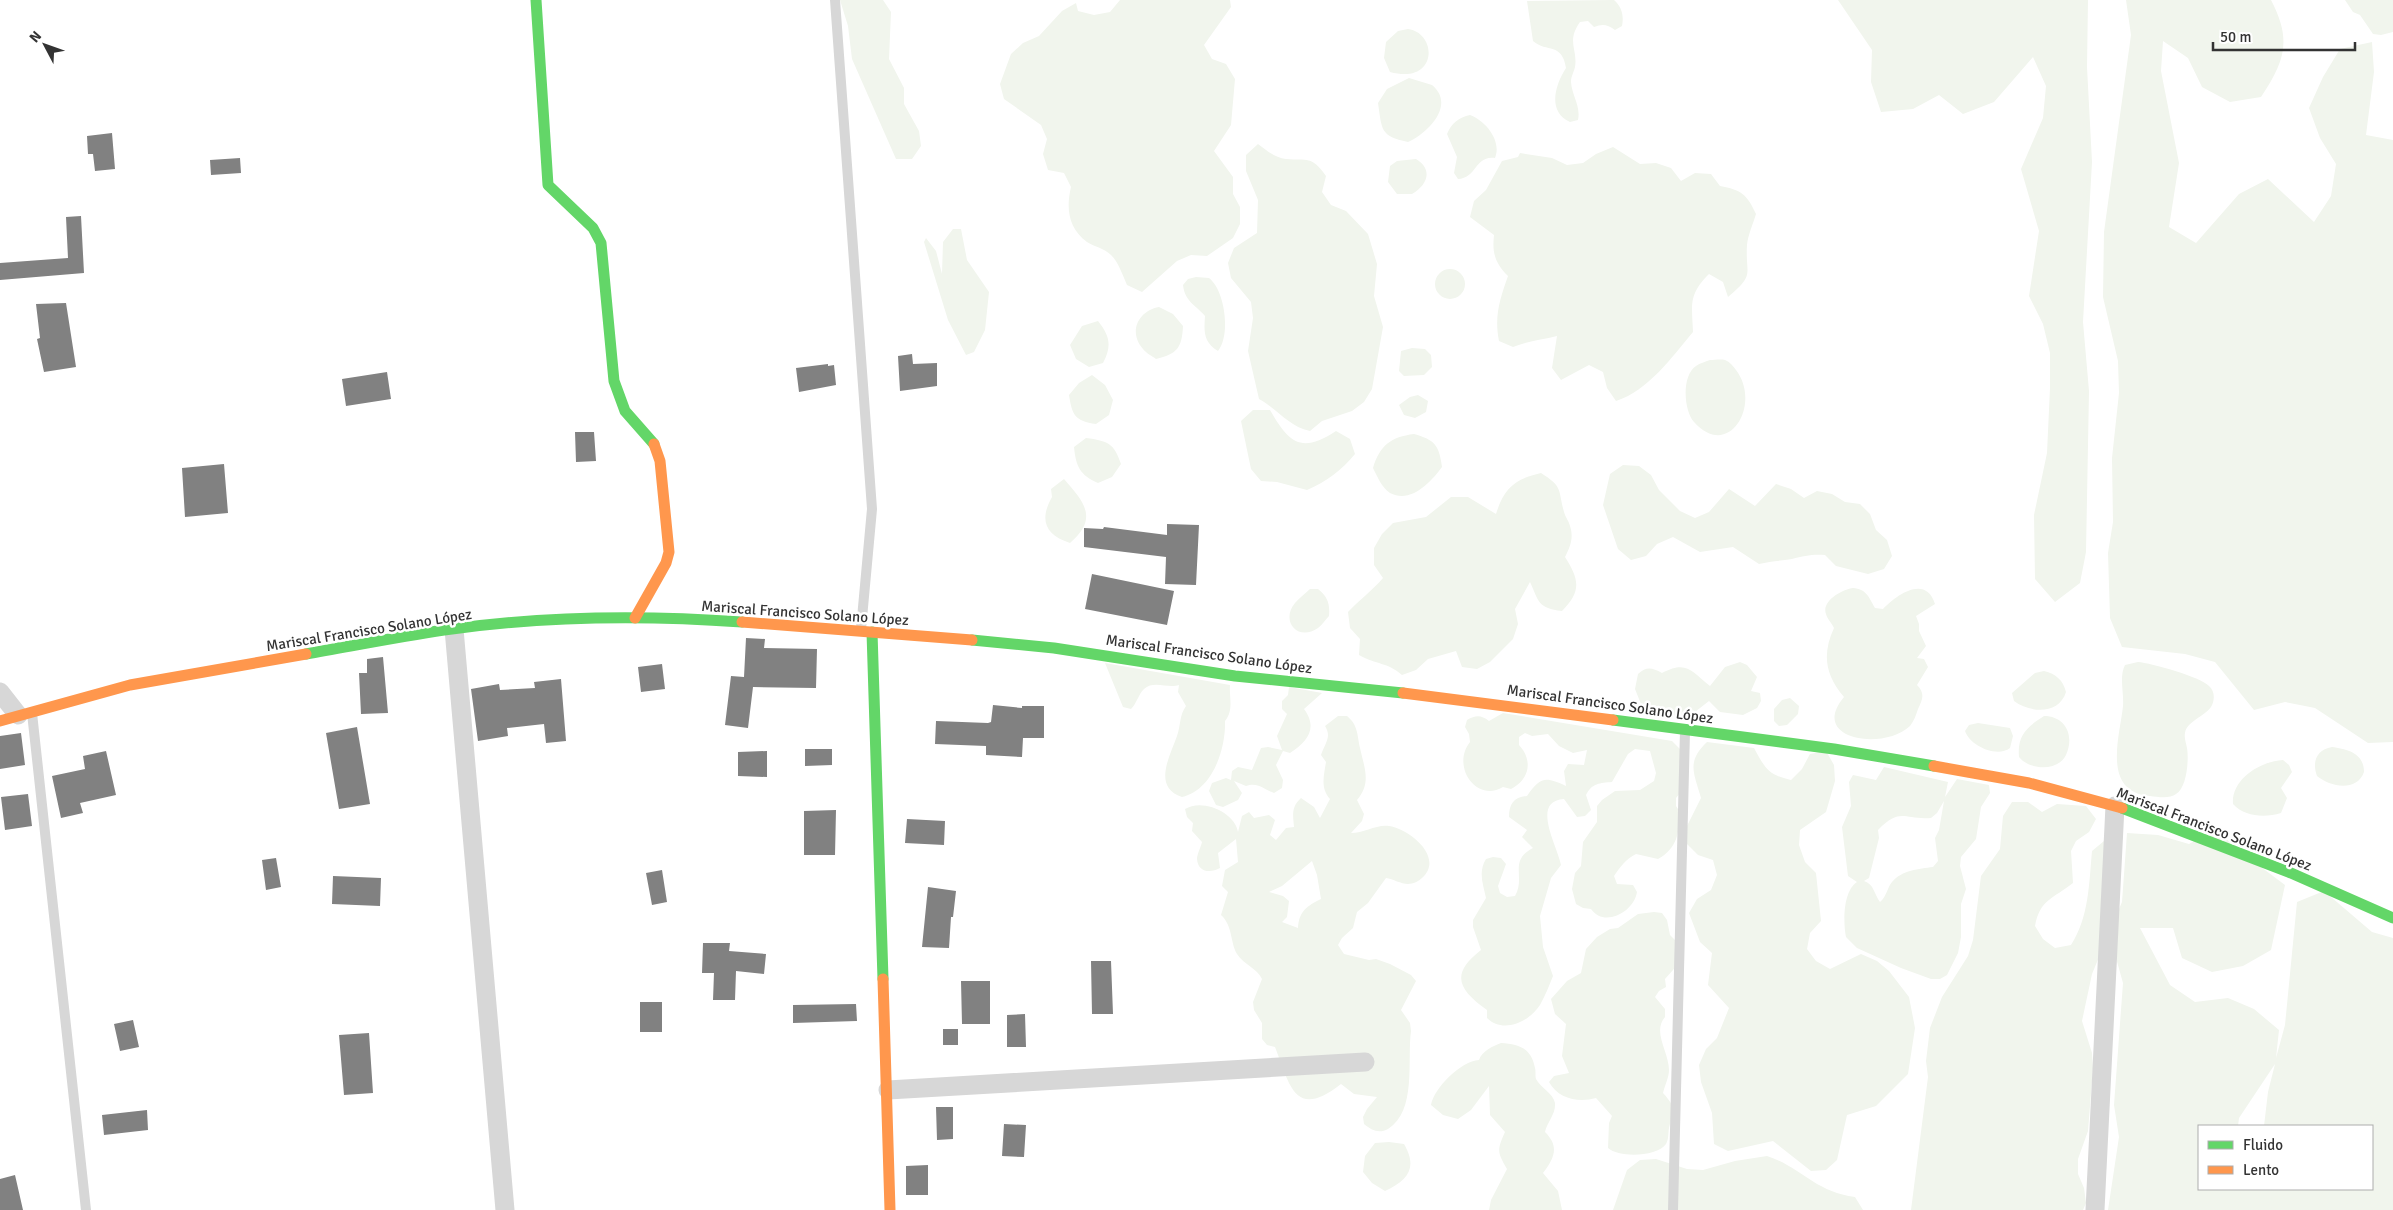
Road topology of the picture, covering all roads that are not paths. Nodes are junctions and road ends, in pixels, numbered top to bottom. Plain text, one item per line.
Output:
1 (536, 0) edge
2 (835, 0) edge
3 (635, 618) junction
4 (454, 629) junction
5 (867, 631) junction
6 (0, 692) edge
7 (25, 713) junction
8 (0, 721) edge
9 (1684, 730) junction
10 (2115, 806) junction
11 (2393, 918) edge
12 (1365, 1062) dead end
13 (888, 1090) junction
14 (86, 1210) edge
15 (505, 1210) edge
16 (890, 1210) edge
17 (1673, 1210) edge
18 (2095, 1210) edge

1 - 3 street
2 - 5 lane
3 - 4 street, Mariscal Francisco Solano López
3 - 5 street, Mariscal Francisco Solano López
4 - 7 street, Mariscal Francisco Solano López
4 - 15 street
5 - 9 street, Mariscal Francisco Solano López
5 - 13 street
6 - 7 street
7 - 8 street, Mariscal Francisco Solano López
7 - 14 lane
9 - 10 street, Mariscal Francisco Solano López
9 - 17 lane
10 - 11 street, Mariscal Francisco Solano López
10 - 18 street
12 - 13 street
13 - 16 street

